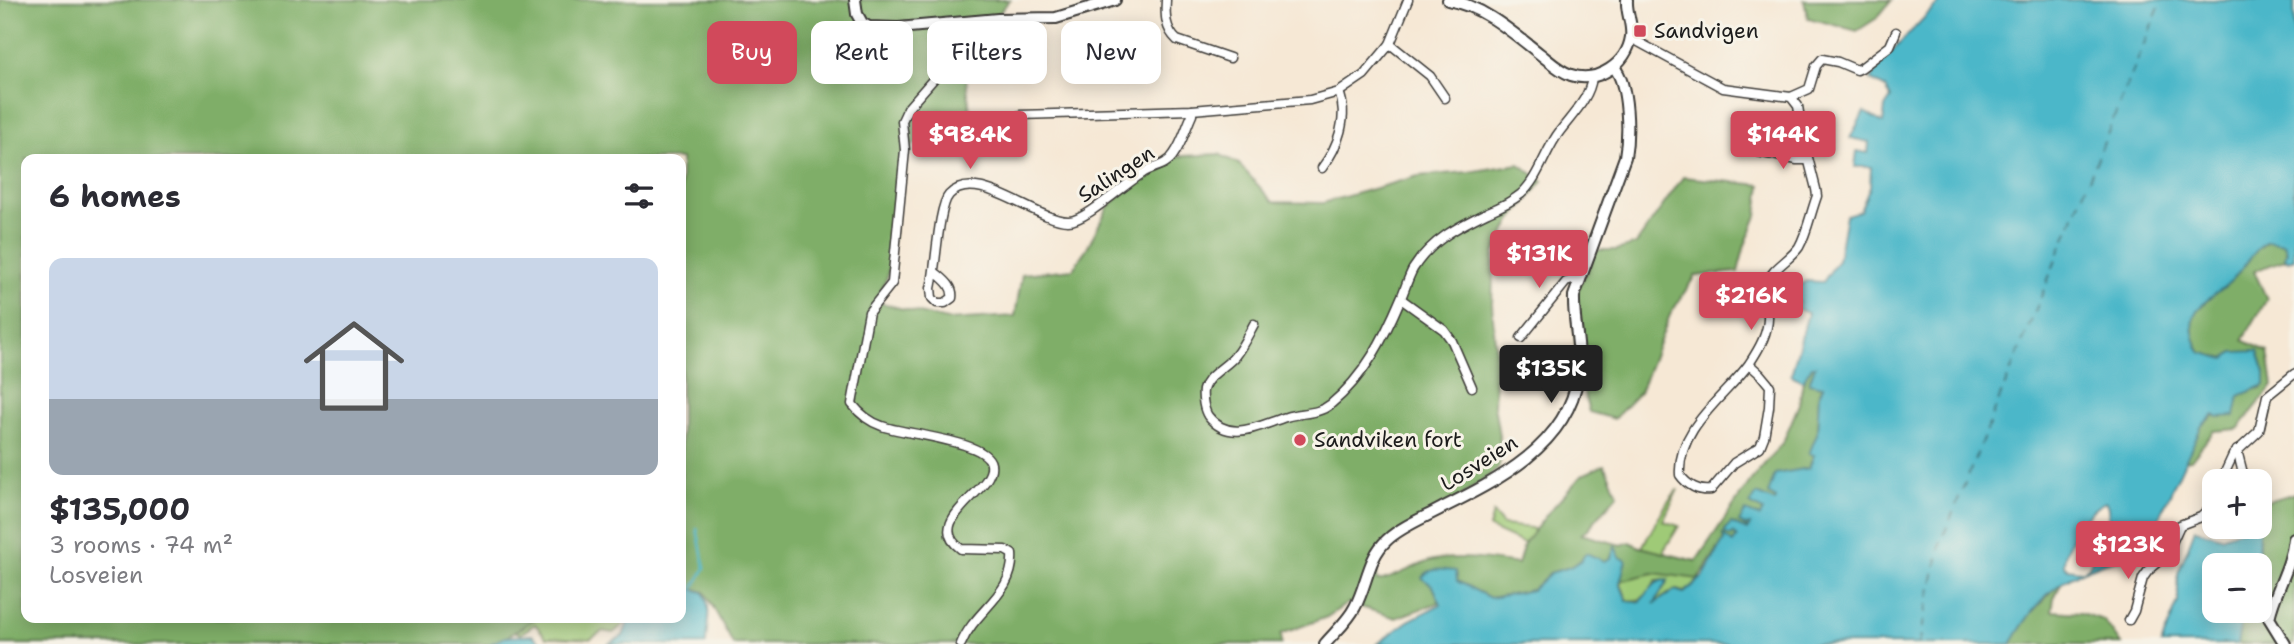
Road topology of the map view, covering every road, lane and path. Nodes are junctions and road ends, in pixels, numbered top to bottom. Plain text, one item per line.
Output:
1 (855, 0) edge
2 (1115, 0) edge
3 (1166, 0) edge
4 (1408, 0) edge
5 (1448, 0) edge
6 (1627, 0) edge
7 (982, 21) edge
8 (927, 27) edge
9 (1896, 32) dead end
10 (1631, 38) junction
11 (1390, 44) junction
12 (1230, 58) dead end
13 (1614, 67) junction
14 (1592, 77) junction
15 (929, 84) edge
16 (1339, 92) junction
17 (1791, 97) junction
18 (1445, 99) dead end
19 (1192, 110) junction
20 (1020, 115) dead end
21 (1758, 152) dead end
22 (1808, 160) junction
23 (1322, 168) dead end
24 (935, 272) dead end
25 (1579, 278) junction
26 (1401, 299) junction
27 (1254, 324) dead end
28 (1521, 338) dead end
29 (1749, 364) junction
30 (2294, 374) edge
31 (1472, 387) dead end
32 (2237, 450) junction
33 (2225, 469) edge
34 (2242, 469) edge
35 (2202, 516) edge
36 (2294, 539) edge
37 (2293, 552) edge
38 (2129, 620) dead end
39 (961, 644) edge
40 (1325, 644) edge
41 (2285, 644) edge

1 - 8 street
2 - 7 street
3 - 12 street
4 - 11 street
5 - 14 street
6 - 10 street
9 - 17 street
10 - 13 street
10 - 17 street
11 - 16 street
11 - 18 street
13 - 14 street
13 - 25 street, Losveien
14 - 26 street
15 - 39 street
16 - 19 street
16 - 23 street
17 - 22 street
19 - 20 street
19 - 24 street, Salingen
21 - 22 street
22 - 29 street
25 - 28 street
25 - 40 street, Losveien
26 - 27 street
26 - 31 street
29 - 29 street
30 - 32 street
32 - 33 street
32 - 34 street
35 - 38 street
36 - 37 street
37 - 41 street

